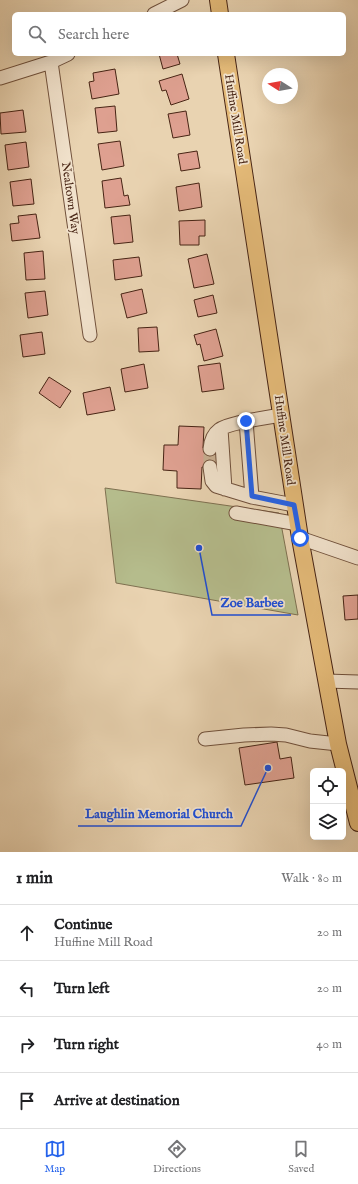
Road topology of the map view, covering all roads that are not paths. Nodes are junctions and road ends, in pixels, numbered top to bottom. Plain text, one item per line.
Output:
1 (182, 0) edge
2 (218, 0) edge
3 (158, 12) edge
4 (220, 12) edge
5 (64, 56) edge
6 (226, 56) edge
7 (51, 62) junction
8 (0, 78) edge
9 (90, 335) dead end
10 (281, 415) junction
11 (246, 421) junction
12 (221, 428) junction
13 (210, 449) tunnel mouth
14 (210, 467) tunnel mouth
15 (225, 489) junction
16 (252, 496) junction
17 (294, 505) junction
18 (236, 513) dead end
19 (299, 531) junction
20 (358, 558) edge
21 (326, 681) junction
22 (358, 682) edge
23 (205, 739) dead end
24 (338, 744) junction
25 (358, 823) edge

1 - 3 street
2 - 4 main road
5 - 7 street
6 - 10 main road, Huffine Mill Road
7 - 8 street
7 - 9 street, Nealtown Way
10 - 11 street
10 - 17 main road, Huffine Mill Road
11 - 12 street
11 - 16 street
12 - 13 street
12 - 15 street
14 - 15 street
15 - 16 street
16 - 17 street
17 - 19 main road, Huffine Mill Road
18 - 19 street
19 - 20 street
19 - 21 main road, Huffine Mill Road
21 - 22 street
21 - 24 main road, Huffine Mill Road
23 - 24 street
24 - 25 main road, Huffine Mill Road

